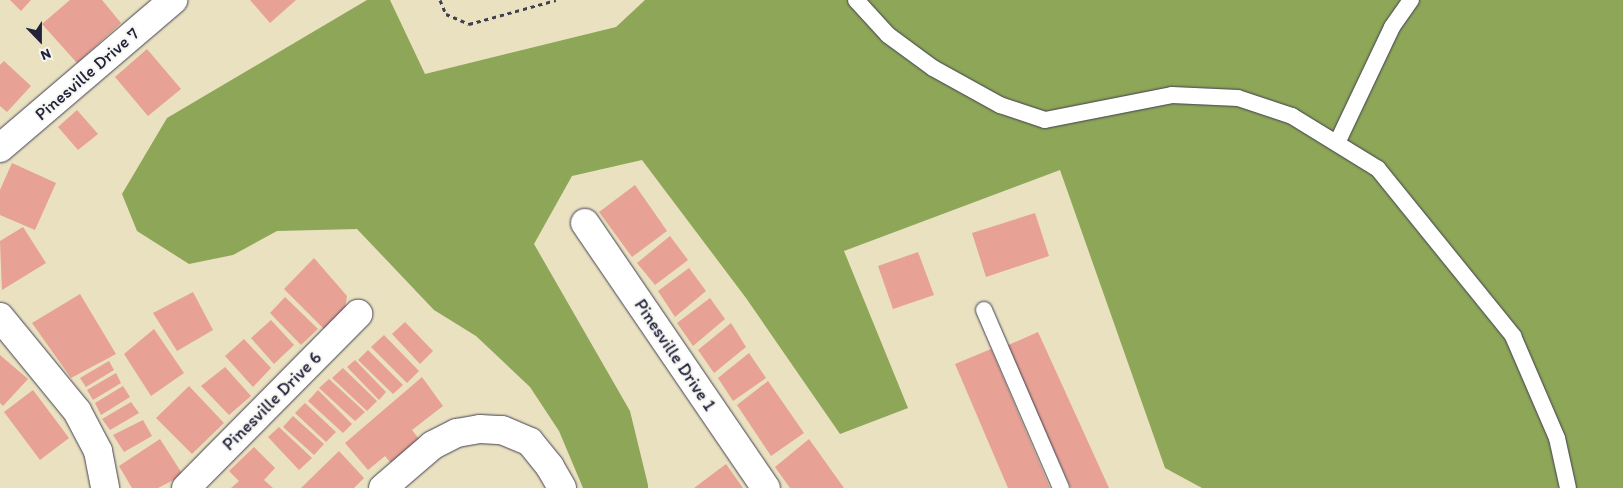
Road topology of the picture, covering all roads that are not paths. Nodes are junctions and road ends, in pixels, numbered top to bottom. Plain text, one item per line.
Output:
1 (173, 0) edge
2 (856, 0) edge
3 (1411, 0) edge
4 (1337, 143) junction
5 (0, 148) edge
6 (584, 223) dead end
7 (984, 310) dead end
8 (358, 314) dead end
9 (0, 317) edge
10 (105, 488) edge
11 (186, 488) edge
12 (383, 488) edge
13 (562, 488) edge
14 (766, 488) edge
15 (1061, 488) edge
16 (1568, 488) edge

1 - 5 street, Pinesville Drive 7
2 - 4 lane
3 - 4 lane
4 - 16 lane
6 - 14 street, Pinesville Drive 1
7 - 15 lane
8 - 11 street, Pinesville Drive 6
9 - 10 street
12 - 13 street

